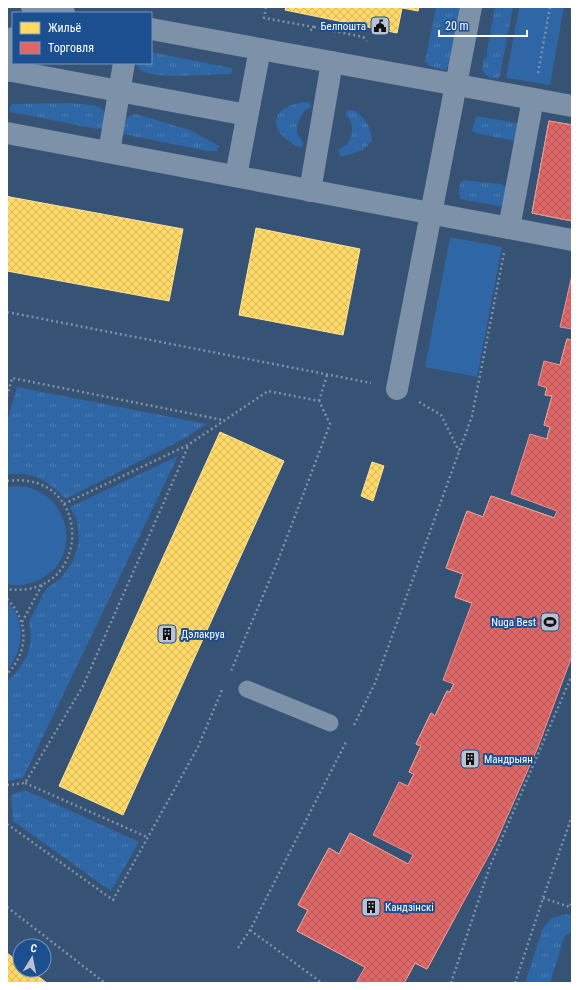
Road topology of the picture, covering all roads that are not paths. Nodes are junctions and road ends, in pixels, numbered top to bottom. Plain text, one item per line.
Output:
1 (32, 7) edge
2 (471, 7) edge
3 (59, 12) edge
4 (152, 29) edge
5 (12, 43) edge
6 (260, 49) junction
7 (332, 62) junction
8 (124, 64) edge
9 (7, 70) edge
10 (456, 85) junction
11 (120, 91) junction
12 (533, 99) junction
13 (572, 106) edge
14 (247, 115) junction
15 (7, 133) edge
16 (109, 152) junction
17 (236, 176) junction
18 (310, 190) junction
19 (431, 213) junction
20 (509, 228) junction
21 (572, 240) edge
22 (397, 389) road end
23 (247, 689) dead end
24 (330, 723) dead end

1 - 3 street
2 - 10 street
4 - 6 street
5 - 9 street
6 - 7 street
6 - 14 street
7 - 10 street
7 - 18 street
8 - 11 street
9 - 11 street
10 - 12 street
10 - 19 street
11 - 14 street
11 - 16 street
12 - 13 street
12 - 20 street
14 - 17 street
15 - 16 street
16 - 17 street
17 - 18 street
18 - 19 street
19 - 20 street
19 - 22 street
20 - 21 street
23 - 24 lane

